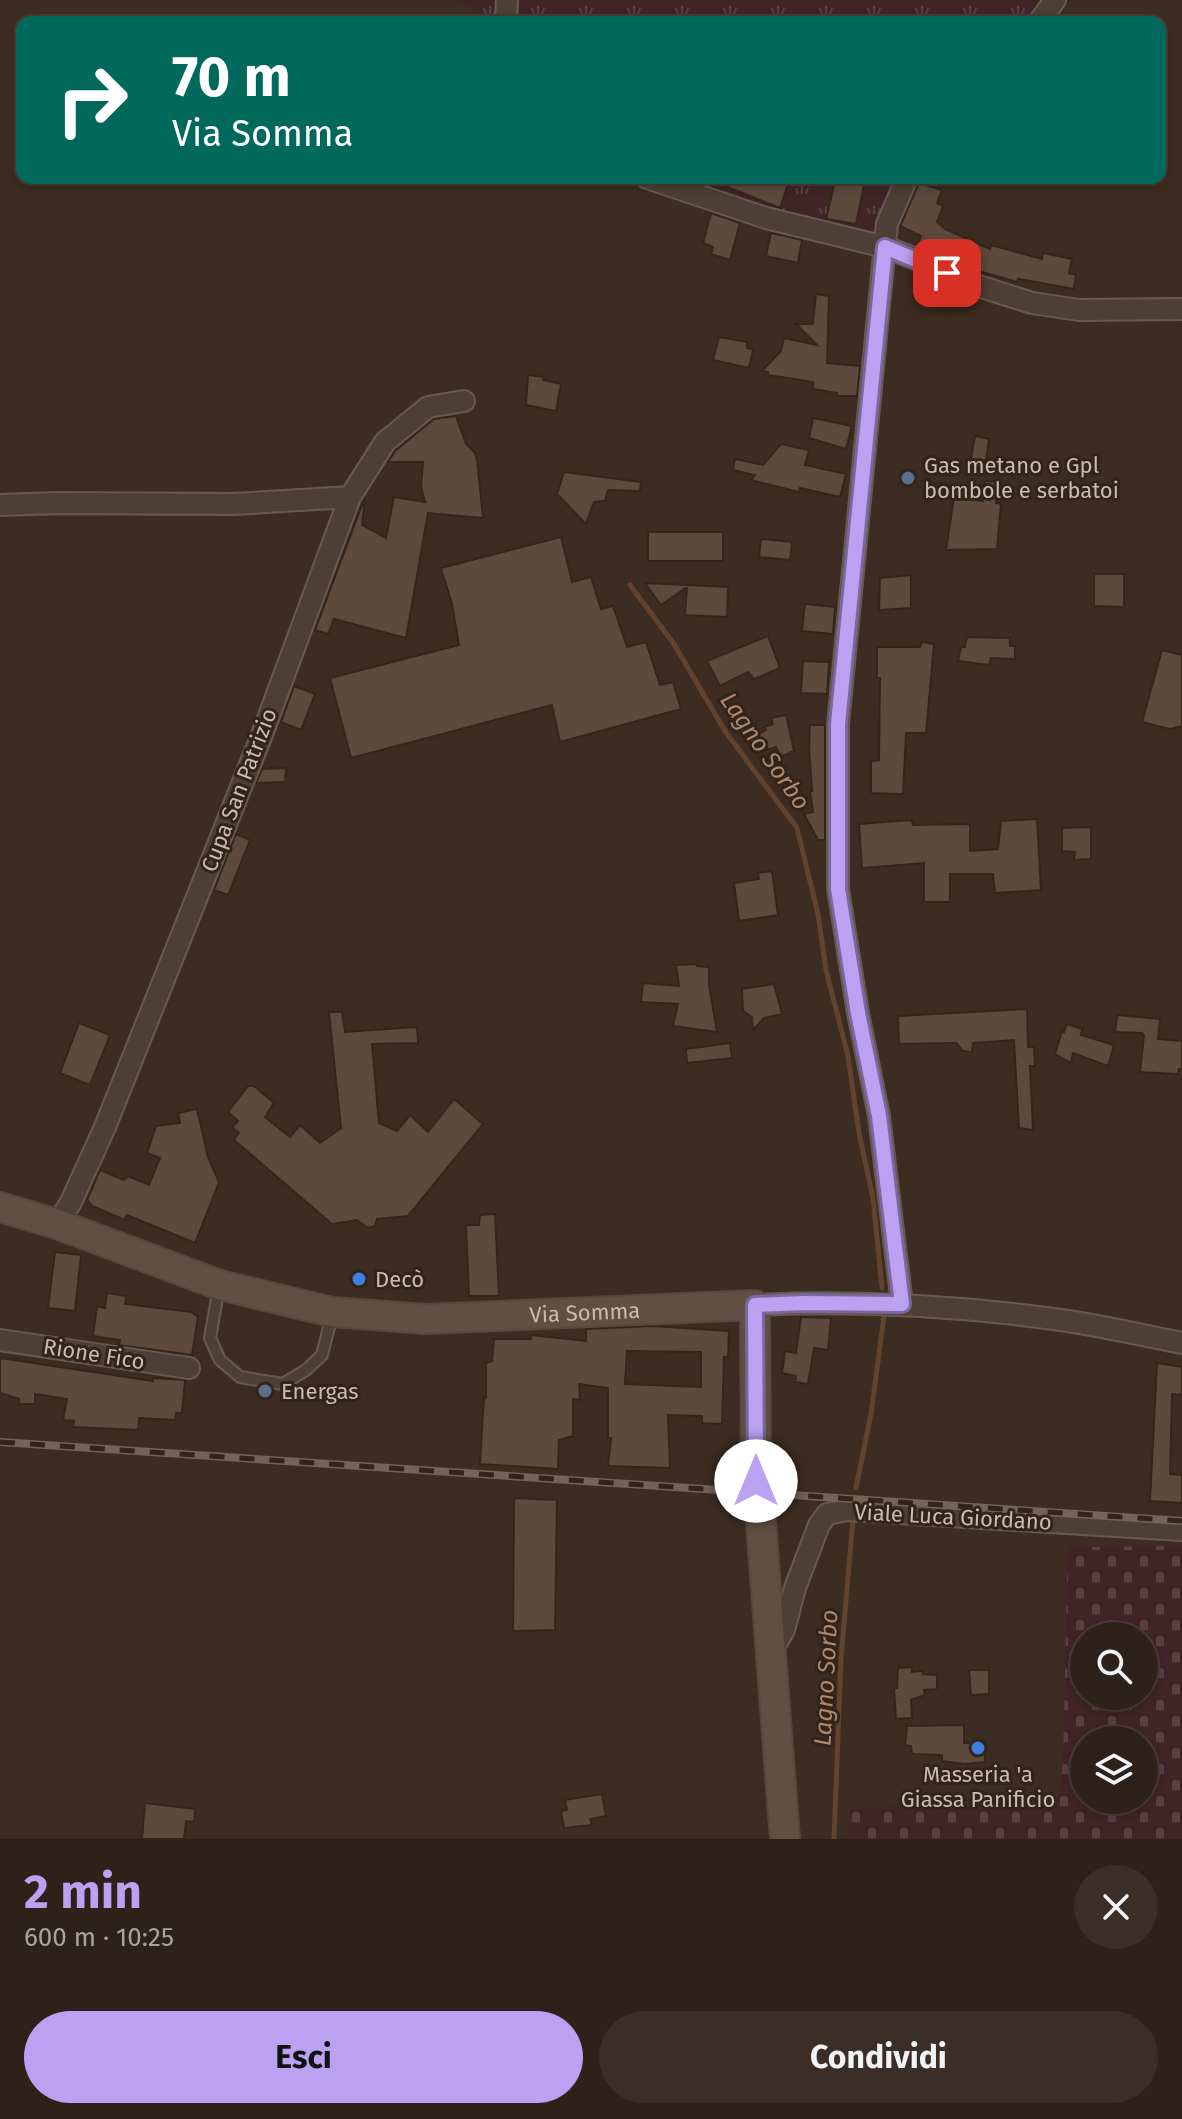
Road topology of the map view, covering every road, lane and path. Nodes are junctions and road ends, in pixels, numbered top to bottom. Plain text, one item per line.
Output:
1 (665, 184) edge
2 (904, 184) edge
3 (885, 247) junction
4 (1182, 309) edge
5 (464, 401) dead end
6 (350, 497) junction
7 (0, 505) edge
8 (0, 1207) edge
9 (57, 1224) junction
10 (220, 1285) junction
11 (902, 1304) junction
12 (755, 1305) junction
13 (332, 1312) junction
14 (0, 1340) edge
15 (1182, 1343) edge
16 (189, 1368) dead end
17 (1182, 1530) edge
18 (771, 1652) junction
19 (785, 1839) edge

1 - 3 street
2 - 3 street
3 - 4 street
3 - 11 street
5 - 6 street, Cupa San Patrizio
6 - 7 street
6 - 9 street, Cupa San Patrizio
8 - 9 main road, Via Somma
9 - 10 main road, Via Somma
10 - 13 main road, Via Somma
10 - 13 lane
11 - 12 street, Via Somma
11 - 15 street, Via Somma
12 - 13 main road, Via Somma
12 - 18 main road, bridge
14 - 16 street, Rione Fico
17 - 18 street, Viale Luca Giordano
18 - 19 main road

